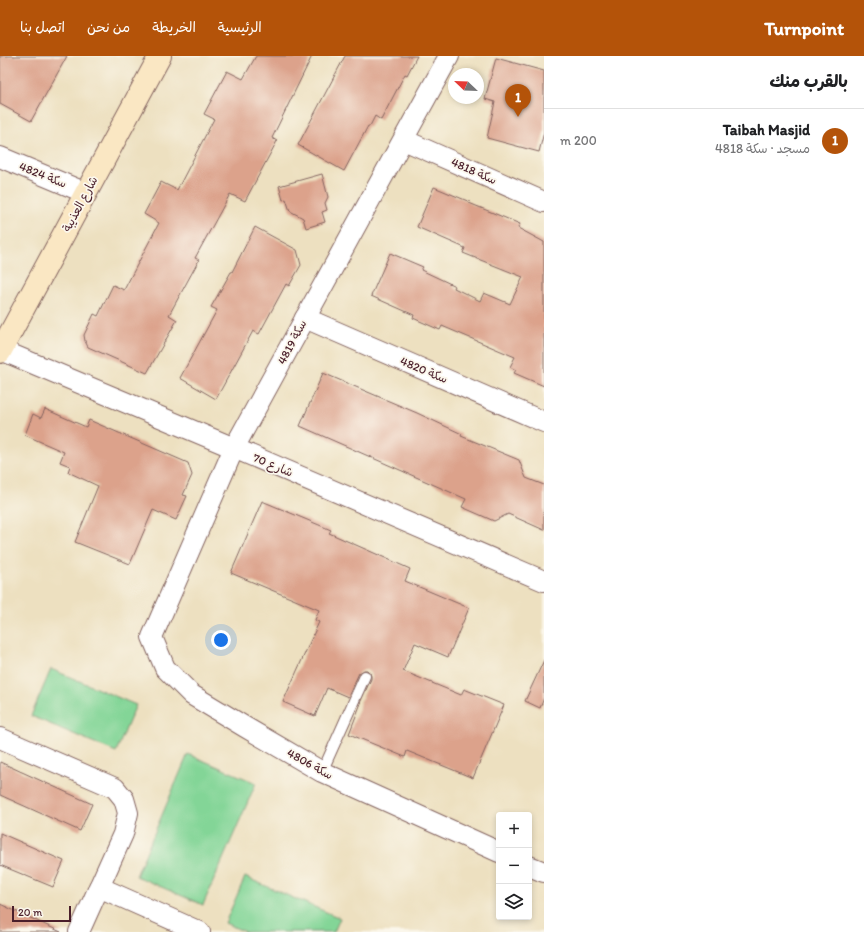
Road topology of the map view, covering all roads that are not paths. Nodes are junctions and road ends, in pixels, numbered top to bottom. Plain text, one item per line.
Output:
1 (160, 56) edge
2 (449, 56) edge
3 (404, 140) junction
4 (0, 157) edge
5 (86, 193) junction
6 (544, 202) edge
7 (305, 318) junction
8 (0, 351) edge
9 (544, 422) edge
10 (234, 448) junction
11 (544, 581) edge
12 (152, 637) joint
13 (365, 676) dead end
14 (0, 738) edge
15 (322, 772) junction
16 (496, 851) edge
17 (532, 867) edge
18 (544, 872) edge
19 (99, 887) junction
20 (79, 932) edge
21 (200, 932) edge

1 - 5 street, شارع العذيبة
2 - 3 street, سكة 4819
3 - 6 street, سكة 4818
3 - 7 street, سكة 4819
4 - 5 street, سكة 4824
5 - 8 street, شارع العذيبة
7 - 9 street, سكة 4820
7 - 10 street, سكة 4819
8 - 10 street, شارع 70
10 - 11 street, شارع 70
10 - 12 street, سكة 4819
12 - 15 street, سكة 4806
13 - 15 lane
14 - 19 street
15 - 16 street, سكة 4806
17 - 18 street
19 - 20 street
19 - 21 street

